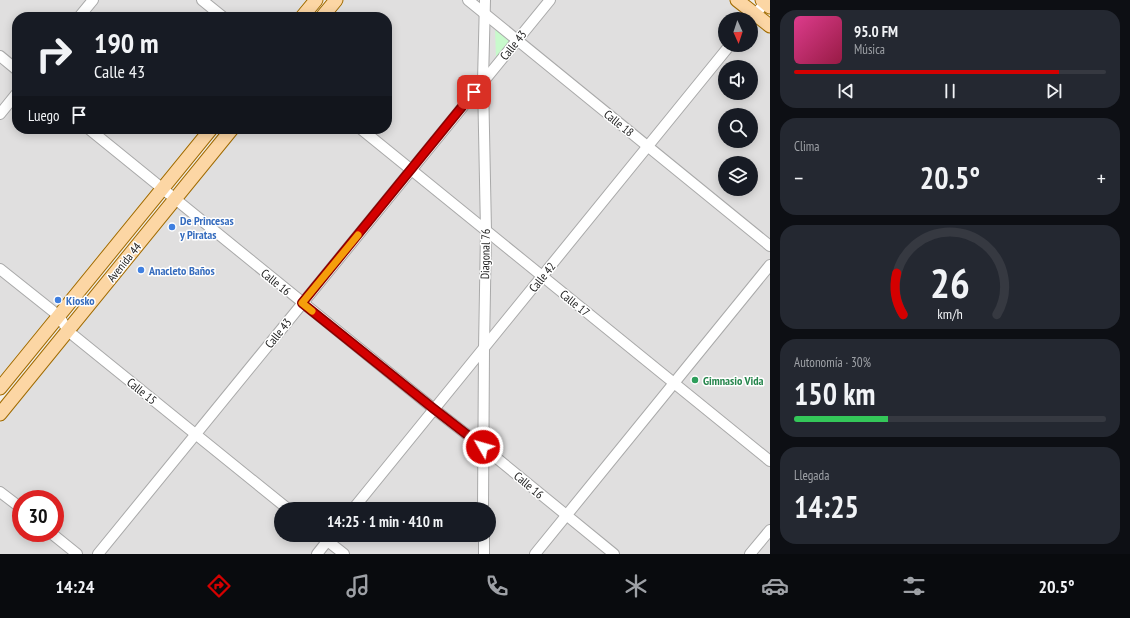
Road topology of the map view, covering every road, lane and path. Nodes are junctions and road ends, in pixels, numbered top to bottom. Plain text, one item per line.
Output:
1 (93, 0) edge
2 (202, 0) edge
3 (316, 0) edge
4 (336, 0) edge
5 (468, 0) edge
6 (485, 0) edge
7 (550, 0) edge
8 (738, 0) edge
9 (766, 2) edge
10 (83, 12) edge
11 (217, 12) edge
12 (306, 12) edge
13 (326, 12) edge
14 (749, 12) edge
15 (757, 12) edge
16 (485, 14) junction
17 (758, 20) edge
18 (770, 26) edge
19 (517, 40) junction
20 (724, 52) edge
21 (0, 56) edge
22 (12, 66) edge
23 (483, 81) junction
24 (12, 99) edge
25 (0, 114) edge
26 (95, 134) edge
27 (207, 134) edge
28 (228, 134) edge
29 (366, 134) edge
30 (648, 147) junction
31 (411, 170) junction
32 (162, 189) junction
33 (175, 200) junction
34 (486, 230) junction
35 (770, 246) edge
36 (770, 265) edge
37 (0, 269) edge
38 (542, 276) junction
39 (302, 303) junction
40 (59, 316) junction
41 (68, 331) junction
42 (484, 349) junction
43 (674, 383) junction
44 (0, 388) edge
45 (434, 409) junction
46 (0, 414) edge
47 (195, 434) junction
48 (483, 447) junction
49 (770, 462) edge
50 (0, 492) edge
51 (12, 501) edge
52 (279, 502) edge
53 (359, 502) edge
54 (484, 502) edge
55 (566, 516) junction
56 (770, 530) edge
57 (62, 542) edge
58 (324, 542) edge
59 (332, 542) edge
60 (484, 542) edge
61 (77, 554) edge
62 (98, 554) edge
63 (317, 554) edge
64 (344, 554) edge
65 (484, 554) edge
66 (535, 554) edge
67 (614, 554) edge
68 (750, 554) edge

1 - 10 street
2 - 11 street
3 - 12 main road
4 - 13 main road
5 - 16 street, Calle 18
6 - 16 street, Diagonal 76
7 - 19 street, Calle 43
8 - 14 main road
9 - 15 street
16 - 19 street, Calle 18
16 - 23 street, Diagonal 76
17 - 18 main road
19 - 23 street, Calle 43
19 - 30 street, Calle 18
20 - 30 street, Calle 42
21 - 22 street
23 - 31 street, Calle 43
23 - 34 street, Diagonal 76
24 - 25 street
26 - 32 street, Calle 16
27 - 32 main road, Avenida 44
28 - 33 main road, Avenida 44
29 - 31 street, Calle 17
30 - 35 street, Calle 18
30 - 38 street, Calle 42
31 - 34 street, Calle 17
31 - 39 street, Calle 43
32 - 33 street, Calle 16
32 - 40 main road, Avenida 44
33 - 39 street, Calle 16
33 - 41 main road, Avenida 44
34 - 38 street, Calle 17
34 - 42 street, Diagonal 76
36 - 43 street
37 - 40 street, Calle 15
38 - 42 street, Calle 42
38 - 43 street, Calle 17
39 - 45 street, Calle 16
39 - 47 street, Calle 43
40 - 41 street, Calle 15
40 - 44 main road, Avenida 44
41 - 46 main road, Avenida 44
41 - 47 street, Calle 15
42 - 45 street, Calle 42
42 - 48 street, Diagonal 76
43 - 49 street, Calle 17
43 - 55 street
45 - 48 street, Calle 16
45 - 53 street, Calle 42
47 - 52 street, Calle 15
47 - 62 street, Calle 43
48 - 54 street, Diagonal 76
48 - 55 street, Calle 16
50 - 51 street
55 - 66 street
55 - 67 street, Calle 16
56 - 68 street
57 - 61 street
58 - 63 street
59 - 64 street
60 - 65 street

